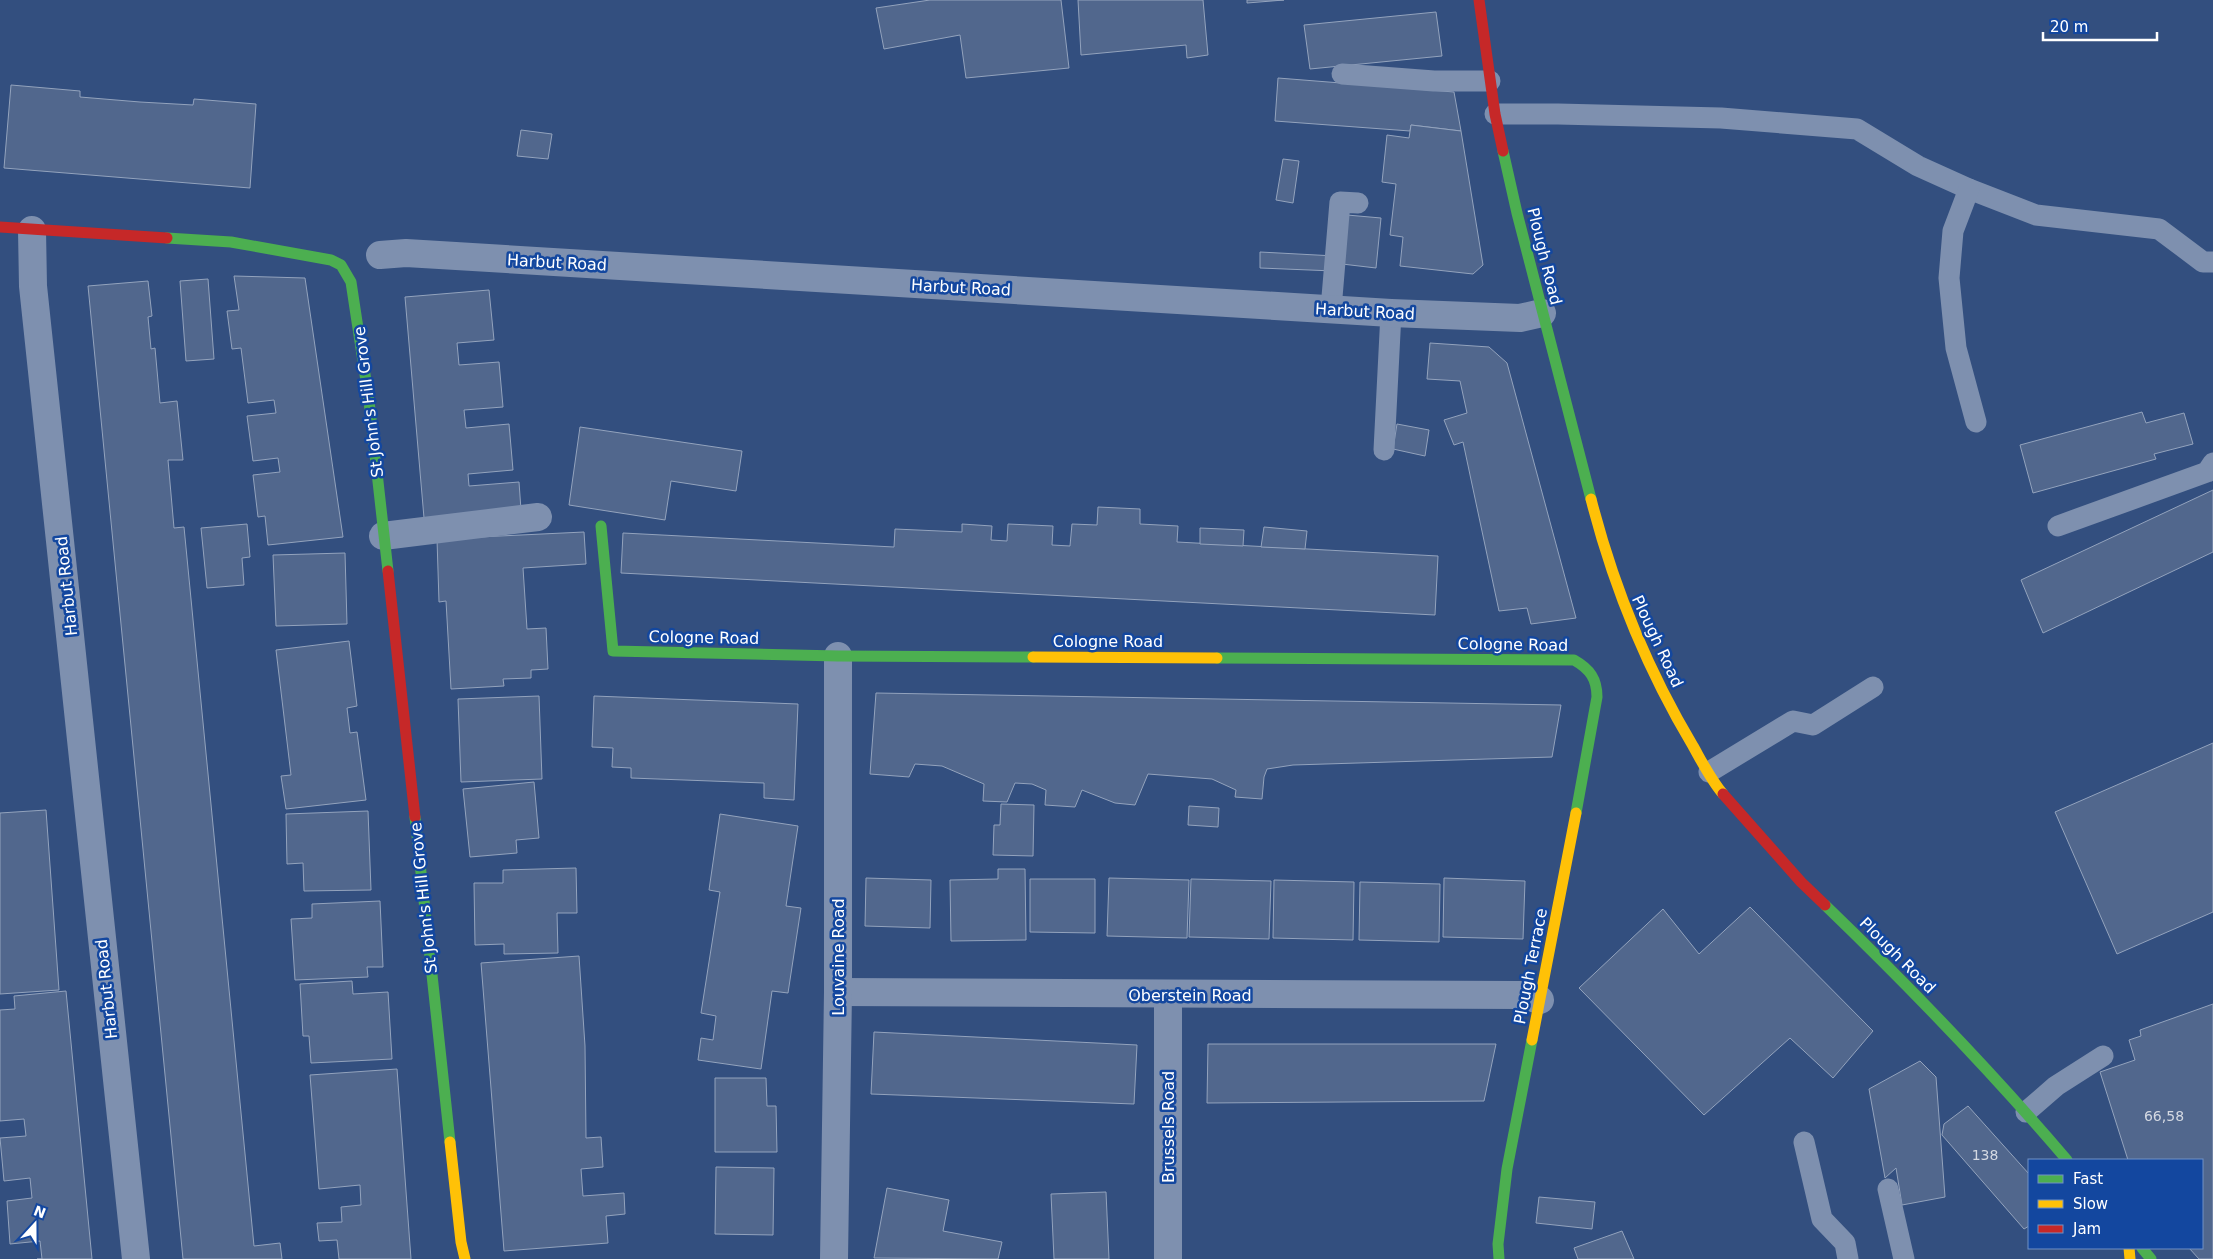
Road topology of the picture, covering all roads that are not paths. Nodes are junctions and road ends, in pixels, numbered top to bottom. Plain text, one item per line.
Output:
1 (1479, 0) edge
2 (1342, 74) dead end
3 (1490, 81) junction
4 (1495, 114) junction
5 (1969, 189) junction
6 (1358, 203) dead end
7 (0, 227) edge
8 (32, 230) junction
9 (380, 255) dead end
10 (2213, 262) edge
11 (1331, 309) junction
12 (1391, 313) junction
13 (1542, 313) junction
14 (1976, 422) dead end
15 (1384, 450) dead end
16 (2213, 463) edge
17 (538, 517) dead end
18 (602, 526) dead end
19 (2058, 526) dead end
20 (383, 536) junction
21 (838, 656) junction
22 (1596, 679) joint
23 (1873, 687) dead end
24 (1709, 772) junction
25 (838, 992) junction
26 (1168, 995) junction
27 (1540, 1000) junction
28 (2103, 1056) dead end
29 (2026, 1112) junction
30 (1804, 1142) dead end
31 (2066, 1159) edge
32 (1888, 1190) dead end
33 (2143, 1249) edge
34 (136, 1259) edge
35 (465, 1259) edge
36 (834, 1259) edge
37 (1168, 1259) edge
38 (1499, 1259) edge
39 (1848, 1259) edge
40 (1904, 1259) edge
41 (2151, 1259) edge

1 - 3 street, Plough Road
2 - 3 lane
3 - 4 street, Plough Road
4 - 5 lane
4 - 13 street, Plough Road
5 - 10 lane
5 - 14 lane
6 - 11 lane
7 - 8 street
8 - 20 street, St John's Hill Grove
8 - 34 street, Harbut Road
9 - 11 street, Harbut Road
11 - 12 street, Harbut Road
12 - 13 street, Harbut Road
12 - 15 lane
13 - 24 street, Plough Road
16 - 19 lane
17 - 20 street
18 - 21 street, Cologne Road
20 - 35 street, St John's Hill Grove
21 - 22 street, Cologne Road
21 - 25 street, Louvaine Road
22 - 27 street, Plough Terrace
23 - 24 lane
24 - 29 street, Plough Road
25 - 26 street, Oberstein Road
25 - 36 street, Louvaine Road
26 - 27 street, Oberstein Road
26 - 37 street, Brussels Road
27 - 38 street, Plough Terrace
28 - 29 lane
29 - 31 street, Plough Road
30 - 39 lane
32 - 40 lane
33 - 41 street

